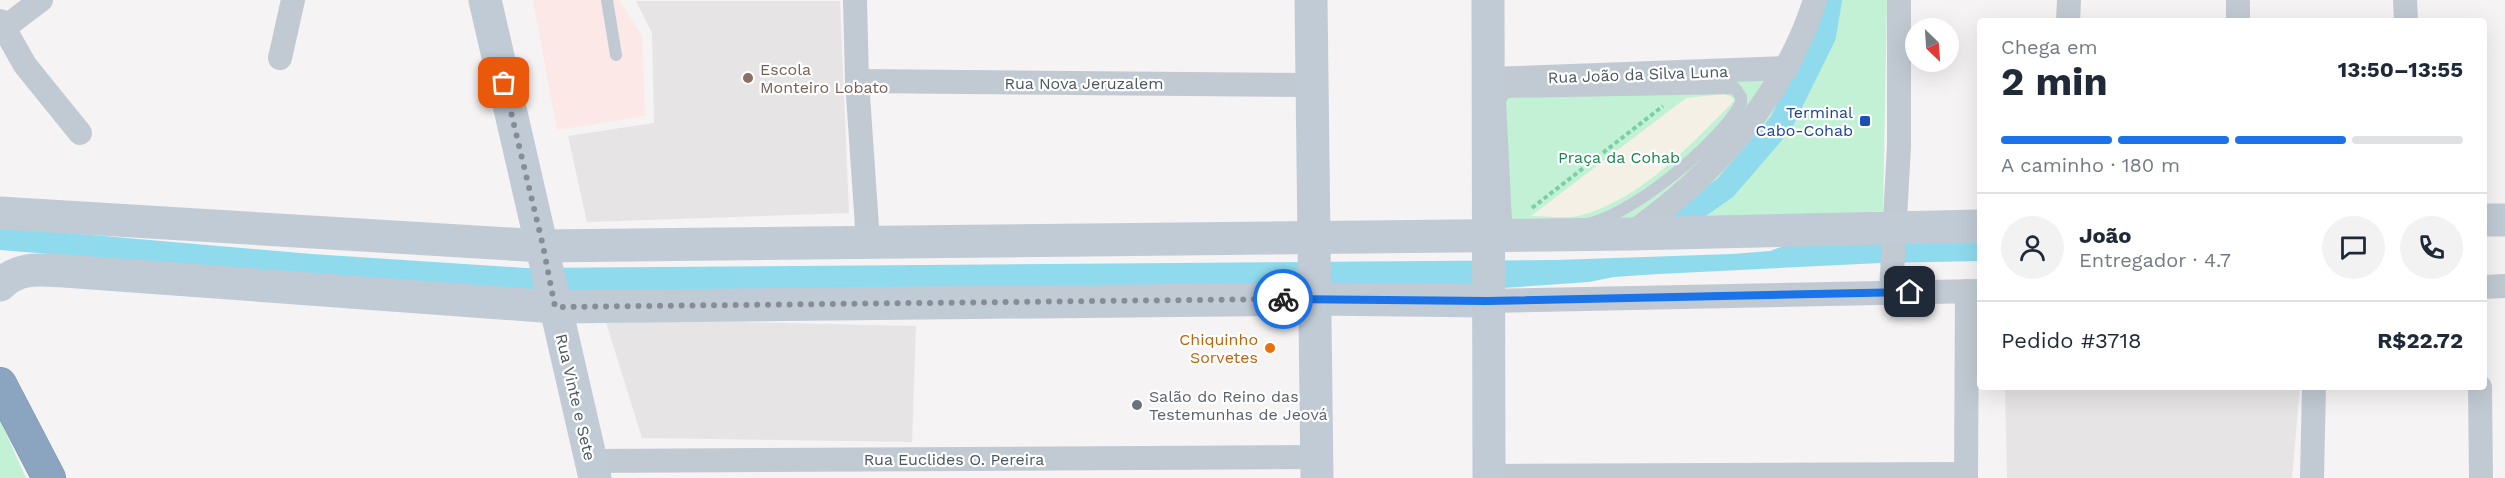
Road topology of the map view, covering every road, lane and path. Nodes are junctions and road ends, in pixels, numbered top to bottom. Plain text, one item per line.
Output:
1 (41, 0) edge
2 (293, 0) edge
3 (485, 0) edge
4 (607, 0) edge
5 (855, 0) edge
6 (1311, 0) edge
7 (1488, 0) edge
8 (1815, 0) edge
9 (1899, 0) edge
10 (2068, 0) edge
11 (2238, 0) edge
12 (2405, 0) edge
13 (2068, 18) edge
14 (2238, 18) edge
15 (2406, 18) edge
16 (2, 25) edge
17 (616, 55) dead end
18 (280, 58) dead end
19 (1787, 68) junction
20 (1489, 79) junction
21 (857, 81) junction
22 (1312, 85) junction
23 (1685, 89) junction
24 (80, 133) dead end
25 (0, 213) edge
26 (2487, 220) edge
27 (2505, 220) edge
28 (1977, 226) edge
29 (1894, 231) junction
30 (1630, 234) junction
31 (1496, 239) junction
32 (868, 241) junction
33 (1313, 248) junction
34 (544, 255) junction
35 (0, 285) edge
36 (2505, 286) edge
37 (2487, 287) edge
38 (1973, 291) edge
39 (1891, 292) junction
40 (1314, 296) junction
41 (1487, 296) junction
42 (554, 302) junction
43 (0, 370) edge
44 (2314, 390) edge
45 (2480, 390) edge
46 (5, 394) edge
47 (1317, 468) edge
48 (593, 470) edge
49 (1966, 476) edge
50 (1489, 477) edge
51 (49, 478) edge
52 (2312, 478) edge
53 (2481, 478) edge

1 - 16 street
2 - 18 street
3 - 34 street, Rua Vinte e Sete
4 - 17 lane
5 - 21 street
6 - 22 street
7 - 20 street
8 - 19 street
9 - 29 street
10 - 13 street
11 - 14 street
12 - 15 street
16 - 24 street
19 - 20 street, Rua João da Silva Luna
19 - 30 street
20 - 31 street
21 - 22 street, Rua Nova Jeruzalem
21 - 32 street
22 - 33 street
23 - 31 path
23 - 31 lane
23 - 31 lane
25 - 34 street
26 - 27 street
28 - 29 street
29 - 30 street
29 - 39 street
30 - 31 street
31 - 33 street
31 - 41 street
32 - 33 street
32 - 34 street
33 - 40 street
34 - 42 street, Rua Vinte e Sete
35 - 42 street
36 - 37 street
38 - 39 street
38 - 49 street
39 - 41 street
40 - 41 street
40 - 42 street
40 - 47 street
41 - 50 street
42 - 48 street, Rua Vinte e Sete
43 - 46 street
44 - 52 street
45 - 53 street
46 - 51 highway
47 - 48 street, Rua Euclides O. Pereira
49 - 50 street

